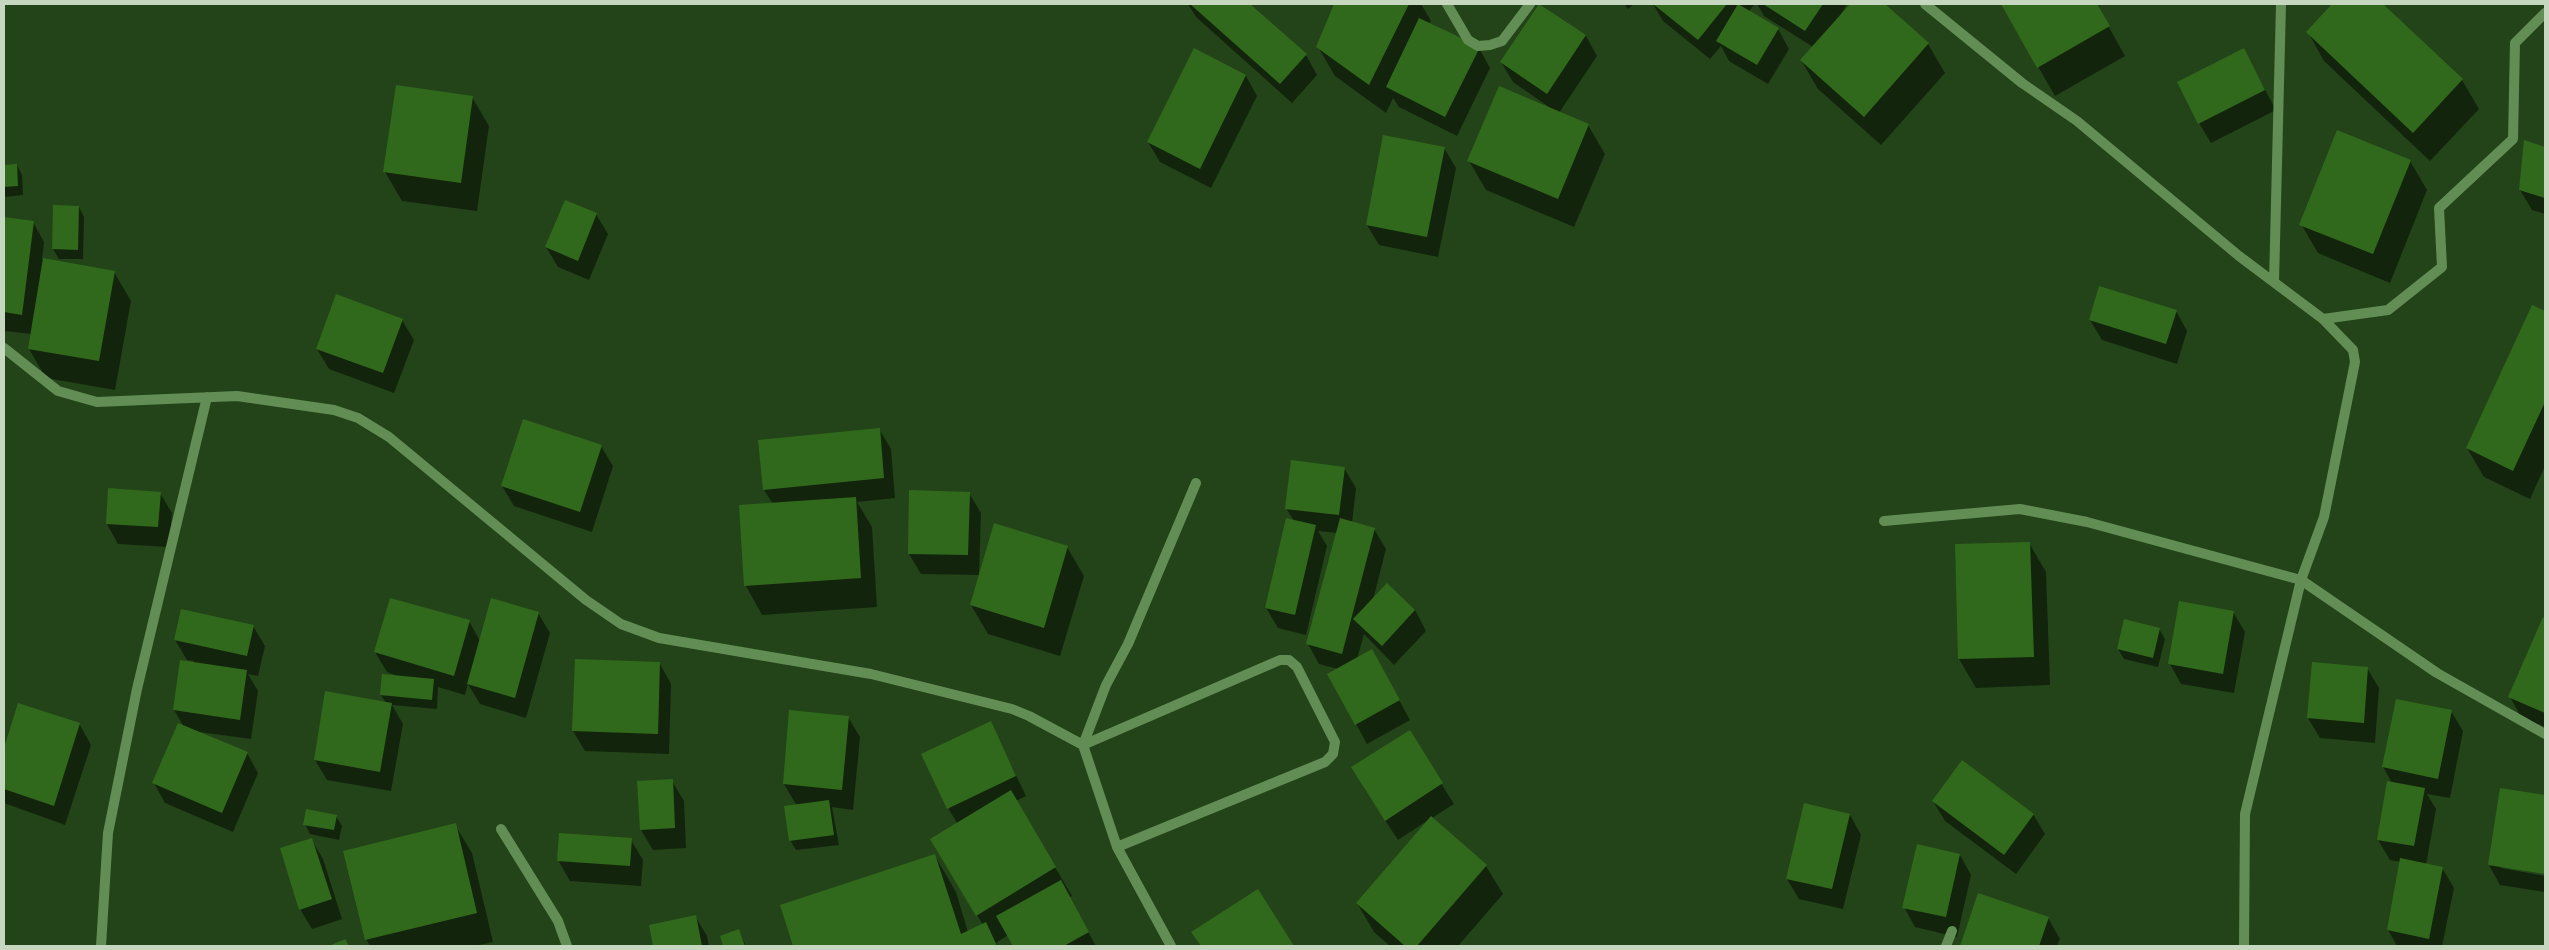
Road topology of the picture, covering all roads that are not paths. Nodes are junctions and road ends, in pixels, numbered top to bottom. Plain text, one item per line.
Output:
1 (1447, 4) edge
2 (1530, 4) edge
3 (1925, 4) edge
4 (2281, 4) edge
5 (2545, 13) edge
6 (2274, 282) junction
7 (2323, 319) junction
8 (4, 348) edge
9 (207, 397) junction
10 (1196, 483) dead end
11 (1884, 521) dead end
12 (2301, 580) junction
13 (2545, 734) edge
14 (1082, 745) junction
15 (501, 829) dead end
16 (1117, 847) junction
17 (1952, 931) dead end
18 (101, 946) edge
19 (567, 946) edge
20 (1171, 946) edge
21 (1946, 946) edge
22 (2244, 946) edge

1 - 2 street
3 - 6 street
4 - 6 street
5 - 7 street
6 - 7 street
7 - 12 street
8 - 9 street
9 - 14 street
9 - 18 street
10 - 14 street
11 - 12 street
12 - 13 street
12 - 22 street
14 - 16 street
14 - 16 street
15 - 19 street
16 - 20 street
17 - 21 street

